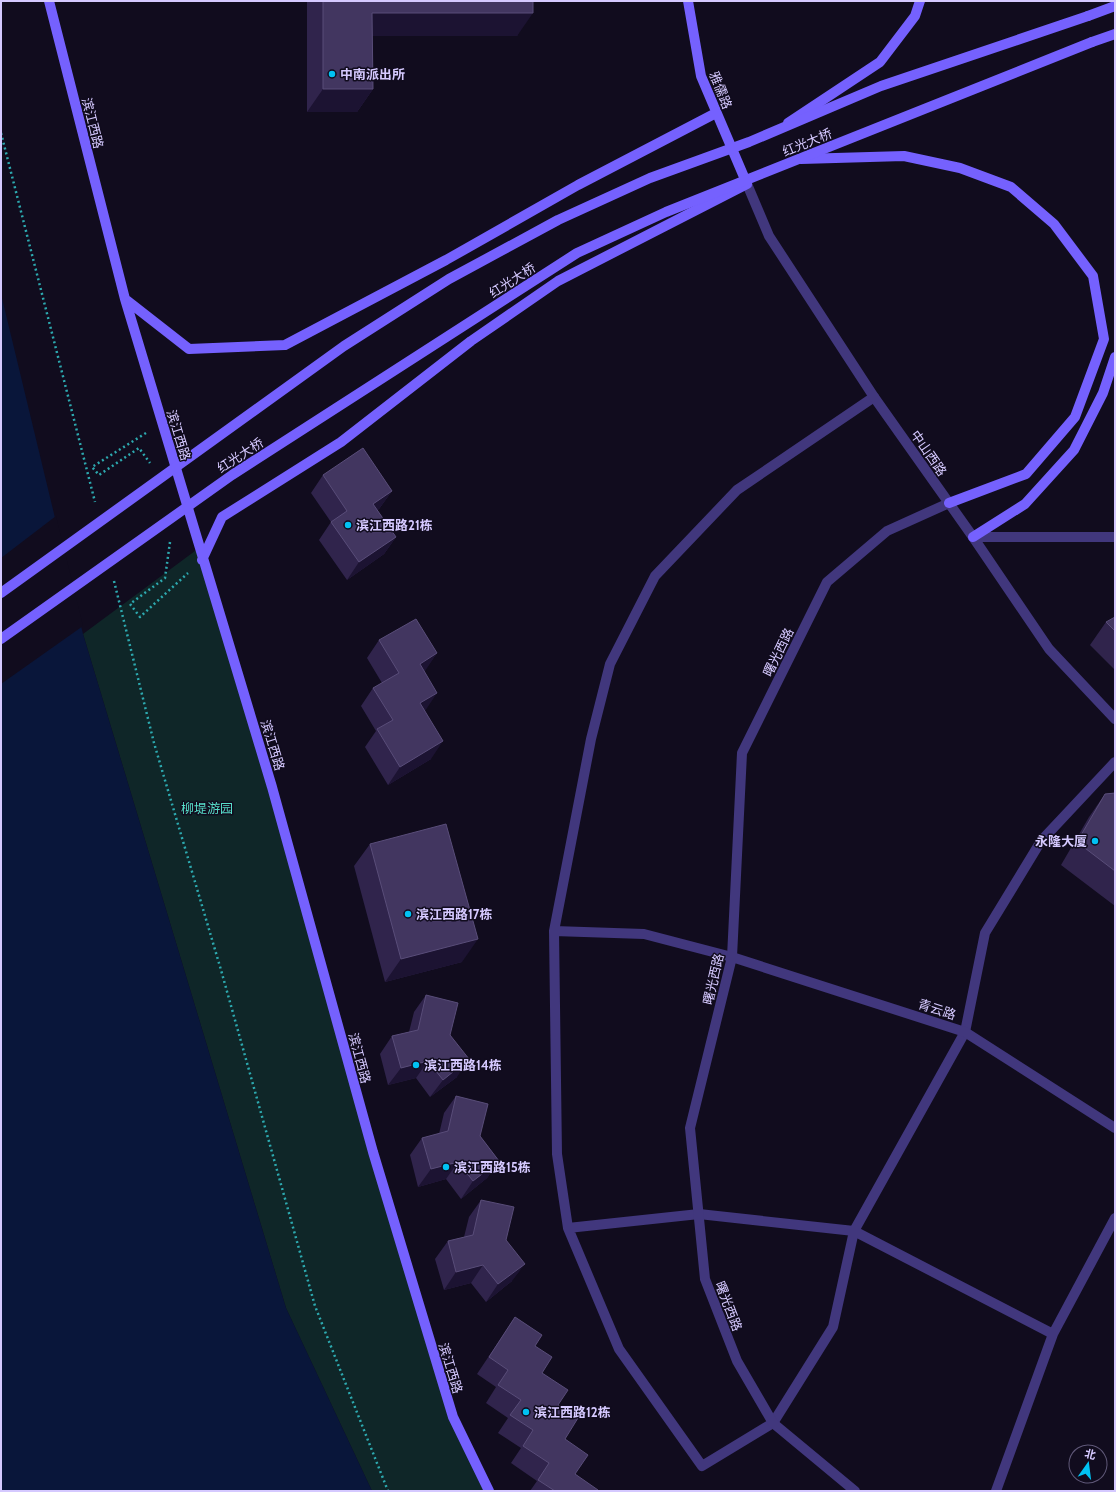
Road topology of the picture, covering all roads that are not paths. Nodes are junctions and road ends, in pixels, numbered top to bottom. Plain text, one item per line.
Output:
1 (49, 1) edge
2 (688, 1) edge
3 (920, 1) edge
4 (1115, 6) edge
5 (1115, 34) edge
6 (716, 113) junction
7 (775, 131) junction
8 (799, 159) junction
9 (747, 184) junction
10 (125, 299) junction
11 (1115, 357) edge
12 (874, 397) junction
13 (949, 503) junction
14 (973, 537) junction
15 (1115, 537) edge
16 (202, 560) junction
17 (1, 593) edge
18 (1, 639) edge
19 (1115, 719) edge
20 (1115, 762) edge
21 (554, 931) junction
22 (732, 958) junction
23 (964, 1032) junction
24 (1115, 1128) edge
25 (699, 1214) junction
26 (1115, 1218) edge
27 (568, 1228) junction
28 (854, 1231) junction
29 (1053, 1334) junction
30 (773, 1423) junction
31 (489, 1491) edge
32 (855, 1491) edge
33 (996, 1491) edge

1 - 10 main road, 滨江西路
2 - 6 main road, 雅儒路
3 - 7 main road, bridge
4 - 7 main road, 红光大桥, bridge
5 - 8 main road, 红光大桥, bridge
6 - 9 main road, 雅儒路
6 - 10 main road
7 - 17 main road, 红光大桥, bridge
8 - 13 main road
8 - 18 main road, 红光大桥, bridge
9 - 12 street, 中山西路
9 - 16 main road
10 - 16 main road, 滨江西路
11 - 14 main road
12 - 13 street, 中山西路
12 - 21 street
13 - 14 street, 中山西路
13 - 22 street, 曙光西路
14 - 15 street
14 - 19 street, 中山西路
16 - 31 main road, 滨江西路
20 - 23 street
21 - 22 street, 青云路
21 - 27 street
22 - 23 street, 青云路
22 - 25 street, 曙光西路
23 - 24 street, 青云路
23 - 28 street
25 - 27 street
25 - 28 street
25 - 30 street, 曙光西路
26 - 29 street
27 - 30 street
28 - 29 street
28 - 30 street
29 - 33 street
30 - 32 street, 曙光西路

